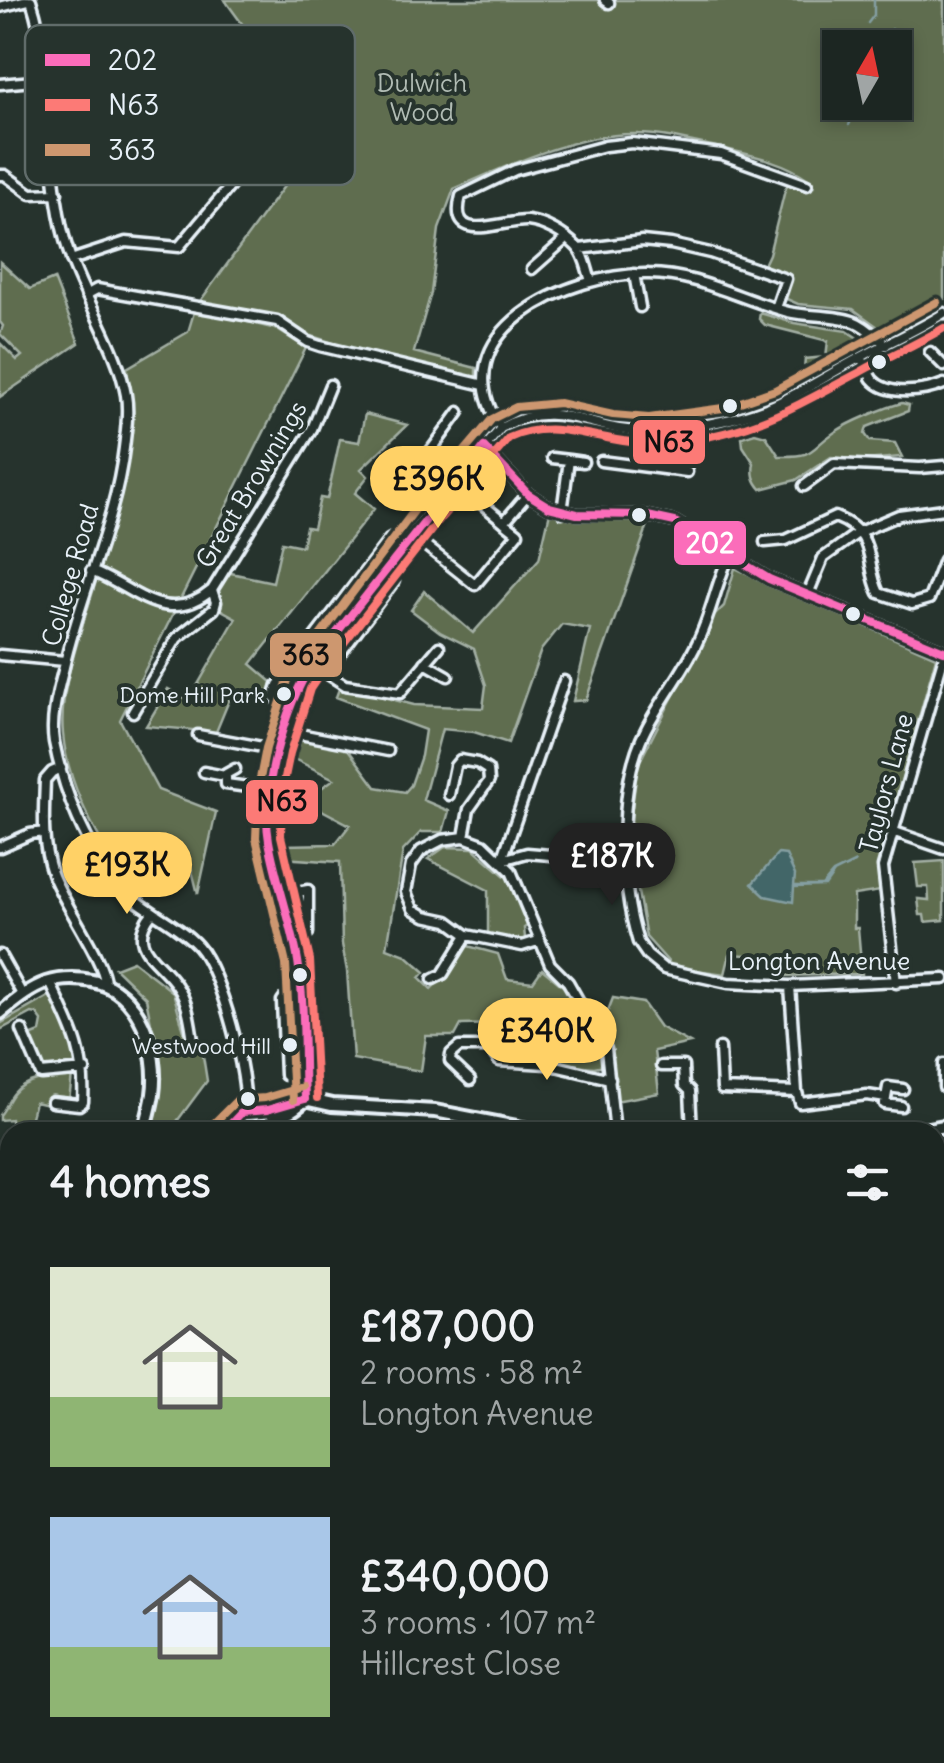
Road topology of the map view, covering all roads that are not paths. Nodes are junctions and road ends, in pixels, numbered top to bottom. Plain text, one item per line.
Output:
1 (30, 0) edge
2 (0, 7) edge
3 (34, 25) edge
4 (25, 82) edge
5 (0, 84) edge
6 (0, 175) edge
7 (56, 185) edge
8 (232, 185) edge
9 (807, 185) dead end
10 (57, 193) junction
11 (567, 238) junction
12 (580, 249) junction
13 (71, 260) junction
14 (532, 269) dead end
15 (634, 274) junction
16 (592, 281) junction
17 (86, 294) junction
18 (640, 307) dead end
19 (776, 308) junction
20 (944, 312) edge
21 (886, 344) junction
22 (930, 352) dead end
23 (861, 356) junction
24 (944, 366) edge
25 (943, 383) edge
26 (484, 384) junction
27 (330, 385) dead end
28 (460, 412) dead end
29 (501, 428) junction
30 (672, 428) junction
31 (484, 447) junction
32 (552, 458) dead end
33 (569, 460) junction
34 (583, 462) dead end
35 (601, 462) dead end
36 (944, 466) edge
37 (668, 470) junction
38 (688, 472) dead end
39 (804, 486) dead end
40 (528, 494) junction
41 (442, 496) junction
42 (475, 498) dead end
43 (944, 509) edge
44 (562, 512) junction
45 (504, 522) junction
46 (860, 532) junction
47 (409, 539) junction
48 (765, 542) dead end
49 (729, 556) junction
50 (944, 560) edge
51 (386, 568) junction
52 (91, 570) junction
53 (212, 590) junction
54 (808, 594) junction
55 (439, 648) dead end
56 (944, 654) edge
57 (0, 655) edge
58 (65, 660) junction
59 (425, 663) junction
60 (312, 664) junction
61 (326, 672) junction
62 (448, 676) dead end
63 (564, 681) dead end
64 (290, 709) junction
65 (133, 712) dead end
66 (284, 730) junction
67 (198, 735) dead end
68 (278, 750) junction
69 (388, 751) dead end
70 (61, 768) junction
71 (235, 770) dead end
72 (204, 772) dead end
73 (225, 776) junction
74 (270, 790) junction
75 (449, 796) dead end
76 (892, 831) junction
77 (44, 832) junction
78 (464, 837) junction
79 (0, 847) edge
80 (944, 849) edge
81 (502, 860) junction
82 (582, 868) dead end
83 (280, 894) junction
84 (152, 913) junction
85 (308, 933) dead end
86 (468, 935) junction
87 (538, 941) junction
88 (3, 953) edge
89 (433, 979) dead end
90 (944, 979) edge
91 (50, 982) junction
92 (896, 983) junction
93 (105, 984) junction
94 (790, 986) junction
95 (24, 996) junction
96 (300, 996) junction
97 (0, 1013) edge
98 (22, 1030) dead end
99 (193, 1040) dead end
100 (720, 1048) dead end
101 (944, 1064) edge
102 (661, 1066) dead end
103 (85, 1070) junction
104 (285, 1074) dead end
105 (610, 1079) junction
106 (470, 1080) dead end
107 (944, 1087) edge
108 (903, 1089) dead end
109 (797, 1092) junction
110 (886, 1098) junction
111 (304, 1099) junction
112 (52, 1102) dead end
113 (901, 1106) dead end
114 (146, 1122) edge
115 (245, 1122) edge
116 (247, 1122) edge
117 (253, 1122) edge
118 (483, 1122) edge
119 (614, 1122) edge
120 (692, 1122) edge

1 - 2 street
1 - 3 street, College Road
4 - 5 street
6 - 10 street
7 - 10 street, College Road
8 - 13 street
9 - 11 street
10 - 13 street, College Road
11 - 12 street
11 - 14 street
12 - 16 street
12 - 19 street
13 - 17 street, College Road
15 - 16 street
15 - 18 street
15 - 19 street
16 - 26 street
17 - 26 street
17 - 52 street, College Road
19 - 21 street
20 - 21 street
21 - 23 street
22 - 24 street
23 - 25 street
23 - 30 street
26 - 29 street
27 - 53 street, Great Brownings
28 - 41 street
29 - 30 street
29 - 31 street
30 - 37 street
31 - 40 street
31 - 41 street
32 - 33 street
33 - 34 street
33 - 44 street
35 - 37 street
36 - 39 street
37 - 38 street
40 - 44 street
40 - 45 street
41 - 47 street
42 - 45 street
43 - 46 street
44 - 49 street
45 - 47 street
46 - 48 street
46 - 50 street
46 - 54 street
47 - 51 street
47 - 64 street
49 - 54 street
49 - 94 street, Longton Avenue
51 - 60 street
51 - 61 street
52 - 53 street, Great Brownings
52 - 58 street, College Road
53 - 65 street
54 - 56 street
55 - 59 street
56 - 76 street, Taylors Lane
57 - 58 street
58 - 70 street, College Road
59 - 61 street
59 - 62 street
60 - 61 street
60 - 64 street
63 - 81 street
64 - 66 street
66 - 68 street
66 - 69 street
67 - 68 street
68 - 74 street
70 - 77 street, College Road
70 - 84 street
71 - 73 street
72 - 73 street
73 - 74 street
74 - 83 street
75 - 78 street
76 - 80 street
76 - 92 street, Taylors Lane
77 - 79 street
77 - 93 street, College Road
78 - 81 street
78 - 86 street
81 - 82 street
81 - 87 street
83 - 85 street
83 - 96 street
84 - 99 street
84 - 115 street
86 - 87 street
86 - 89 street
87 - 105 street
88 - 95 street
90 - 92 street, Longton Avenue
91 - 93 main road
91 - 95 main road
91 - 103 street
92 - 94 street, Longton Avenue
93 - 114 main road, College Road
94 - 109 street
95 - 97 main road
96 - 104 street
96 - 111 street
98 - 103 street
100 - 109 street
101 - 107 street
102 - 120 street
103 - 112 street
105 - 106 street
105 - 119 street
108 - 110 street
109 - 110 street
110 - 113 street
111 - 116 main road
111 - 117 main road
111 - 118 main road

